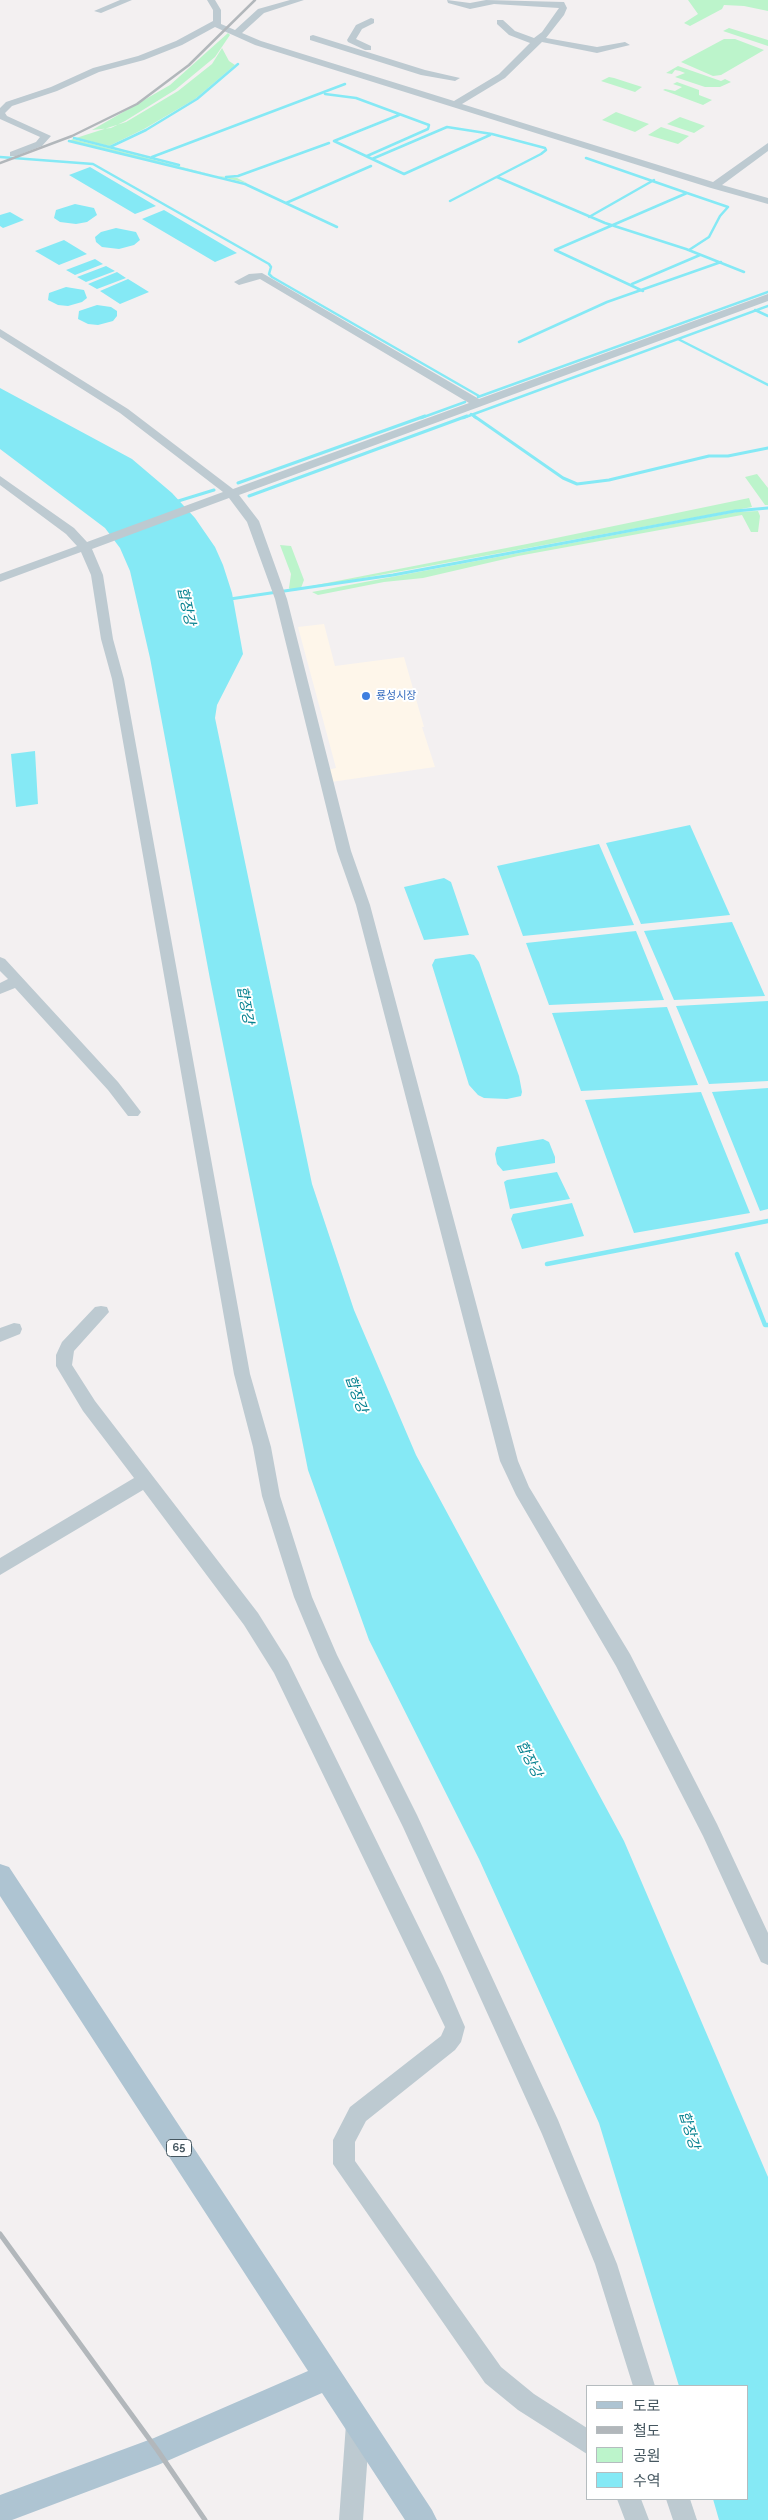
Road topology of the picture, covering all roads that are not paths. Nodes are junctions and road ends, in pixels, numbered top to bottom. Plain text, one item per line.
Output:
1 (128, 0) edge
2 (211, 0) edge
3 (300, 0) edge
4 (495, 0) edge
5 (451, 1) dead end
6 (98, 11) dead end
7 (371, 21) dead end
8 (500, 22) dead end
9 (216, 23) junction
10 (237, 33) junction
11 (313, 38) dead end
12 (537, 41) junction
13 (625, 45) dead end
14 (367, 55) junction
15 (344, 71) junction
16 (455, 78) dead end
17 (454, 105) junction
18 (0, 113) edge
19 (768, 146) edge
20 (13, 154) dead end
21 (714, 186) junction
22 (768, 201) edge
23 (239, 282) dead end
24 (768, 297) edge
25 (0, 332) edge
26 (478, 403) junction
27 (0, 479) edge
28 (232, 494) junction
29 (90, 546) junction
30 (0, 578) edge
31 (0, 962) edge
32 (17, 981) junction
33 (0, 988) edge
34 (133, 1112) dead end
35 (101, 1312) dead end
36 (146, 1479) junction
37 (0, 1567) edge
38 (0, 1875) edge
39 (768, 1955) edge
40 (328, 2376) junction
41 (644, 2385) edge
42 (358, 2422) junction
43 (586, 2441) edge
44 (629, 2500) edge
45 (678, 2500) edge
46 (0, 2510) edge
47 (351, 2520) edge
48 (422, 2520) edge
49 (637, 2520) edge
50 (685, 2520) edge

1 - 6 street
2 - 9 street
3 - 10 street
4 - 5 street
4 - 12 street
7 - 14 street
8 - 12 street
9 - 10 street
9 - 18 street
10 - 15 street
11 - 14 street
12 - 13 street
12 - 17 street
14 - 15 street
14 - 16 street
15 - 17 street
17 - 21 street
18 - 20 street
19 - 21 street
21 - 22 street
23 - 26 street
24 - 26 street
25 - 28 street
26 - 28 street
27 - 29 street
28 - 29 street
28 - 39 street
29 - 30 street
29 - 41 street
31 - 32 street
32 - 33 street
32 - 34 street
35 - 36 street
36 - 37 street
36 - 43 street
38 - 40 main road, 65
40 - 42 main road, 65
40 - 46 main road
42 - 47 street
42 - 48 main road, 65
44 - 49 street
45 - 50 street

